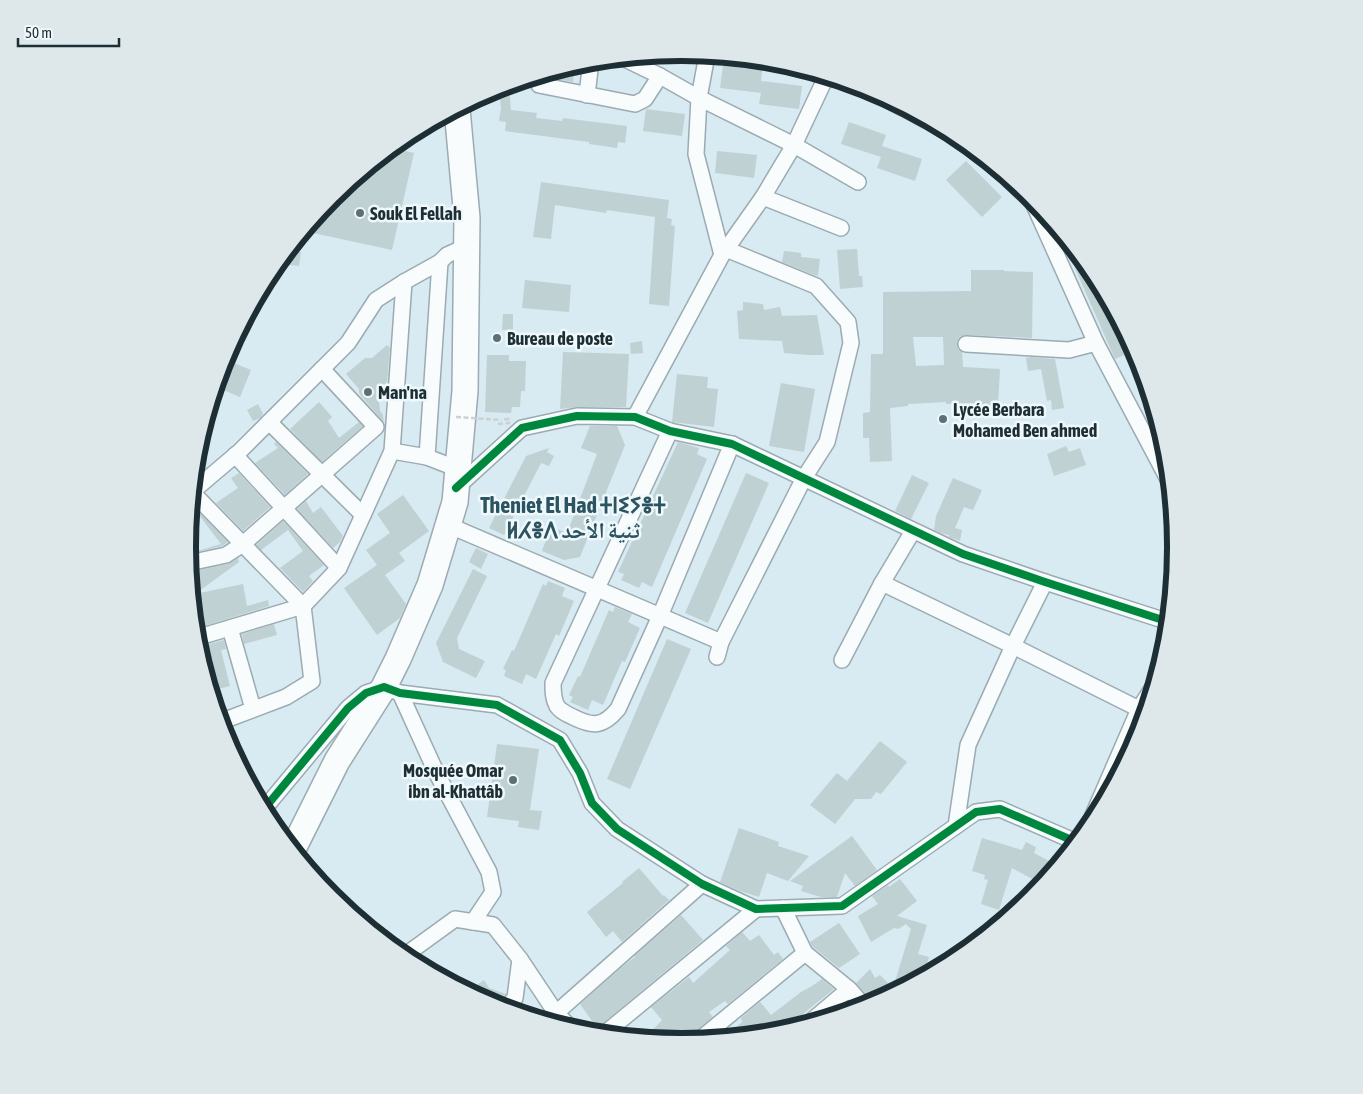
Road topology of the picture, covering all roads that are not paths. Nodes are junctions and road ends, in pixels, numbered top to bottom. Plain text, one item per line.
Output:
1 (706, 62) edge
2 (634, 63) edge
3 (590, 70) edge
4 (660, 76) junction
5 (823, 83) edge
6 (539, 85) dead end
7 (587, 94) junction
8 (699, 98) junction
9 (459, 116) edge
10 (794, 145) junction
11 (858, 182) dead end
12 (763, 197) junction
13 (1041, 221) edge
14 (841, 228) dead end
15 (467, 246) junction
16 (724, 252) junction
17 (440, 262) junction
18 (404, 282) junction
19 (1096, 343) junction
20 (966, 344) dead end
21 (322, 369) junction
22 (635, 418) junction
23 (269, 422) junction
24 (670, 431) junction
25 (732, 444) junction
26 (392, 451) junction
27 (235, 456) junction
28 (428, 457) junction
29 (1160, 464) edge
30 (322, 474) junction
31 (457, 478) junction
32 (804, 478) junction
33 (200, 486) edge
34 (199, 498) edge
35 (284, 508) junction
36 (363, 515) junction
37 (448, 524) junction
38 (913, 531) junction
39 (243, 544) junction
40 (196, 561) edge
41 (339, 568) junction
42 (1045, 582) junction
43 (882, 583) junction
44 (596, 589) junction
45 (303, 606) junction
46 (660, 616) junction
47 (1162, 620) edge
48 (230, 628) junction
49 (204, 636) edge
50 (1013, 646) junction
51 (842, 660) dead end
52 (392, 690) junction
53 (1139, 708) edge
54 (254, 710) junction
55 (228, 719) edge
56 (1133, 725) edge
57 (1115, 766) edge
58 (269, 803) edge
59 (956, 826) junction
60 (1070, 839) edge
61 (296, 843) edge
62 (702, 884) junction
63 (783, 908) junction
64 (756, 909) junction
65 (473, 922) junction
66 (411, 951) edge
67 (805, 952) junction
68 (520, 959) junction
69 (849, 989) junction
70 (858, 999) edge
71 (512, 1002) edge
72 (823, 1011) edge
73 (556, 1013) junction
74 (560, 1017) edge
75 (612, 1028) edge
76 (708, 1032) edge

1 - 8 street
2 - 4 street
3 - 7 street
4 - 7 street
4 - 8 street
5 - 10 street
6 - 7 street
8 - 10 street
8 - 16 street
9 - 15 main road
10 - 11 street
10 - 12 street
12 - 14 street
12 - 16 street
13 - 19 street
15 - 17 street
15 - 31 main road
16 - 22 street
16 - 32 street
17 - 18 street
17 - 28 street
18 - 21 street
18 - 26 street
19 - 20 street
19 - 29 street
21 - 23 street
21 - 30 street
22 - 24 street
22 - 31 street
23 - 27 street
23 - 30 street
24 - 25 street
24 - 44 street
25 - 32 street
25 - 46 street
26 - 28 street
26 - 36 street
27 - 33 street
27 - 35 street
28 - 31 street
30 - 35 street
30 - 36 street
31 - 37 main road
32 - 38 street
32 - 46 street
34 - 39 street
35 - 39 street
35 - 41 street
36 - 41 street
37 - 44 street
37 - 52 main road
38 - 42 street
38 - 43 street
39 - 40 street
39 - 45 street
41 - 45 street
42 - 47 street
42 - 50 street
43 - 50 street
43 - 51 street
44 - 46 street
44 - 46 street
45 - 48 street
45 - 54 street
48 - 49 street
48 - 54 street
50 - 53 street
50 - 59 street
52 - 58 street
52 - 61 main road
52 - 62 street
52 - 65 street
54 - 55 street
56 - 57 street
59 - 60 street
59 - 63 street
62 - 64 street
62 - 73 street
63 - 64 street
63 - 67 street
64 - 75 street
65 - 66 street
65 - 68 street
67 - 69 street
67 - 76 street
68 - 71 street
68 - 73 street
69 - 70 street
69 - 72 street
73 - 74 street

